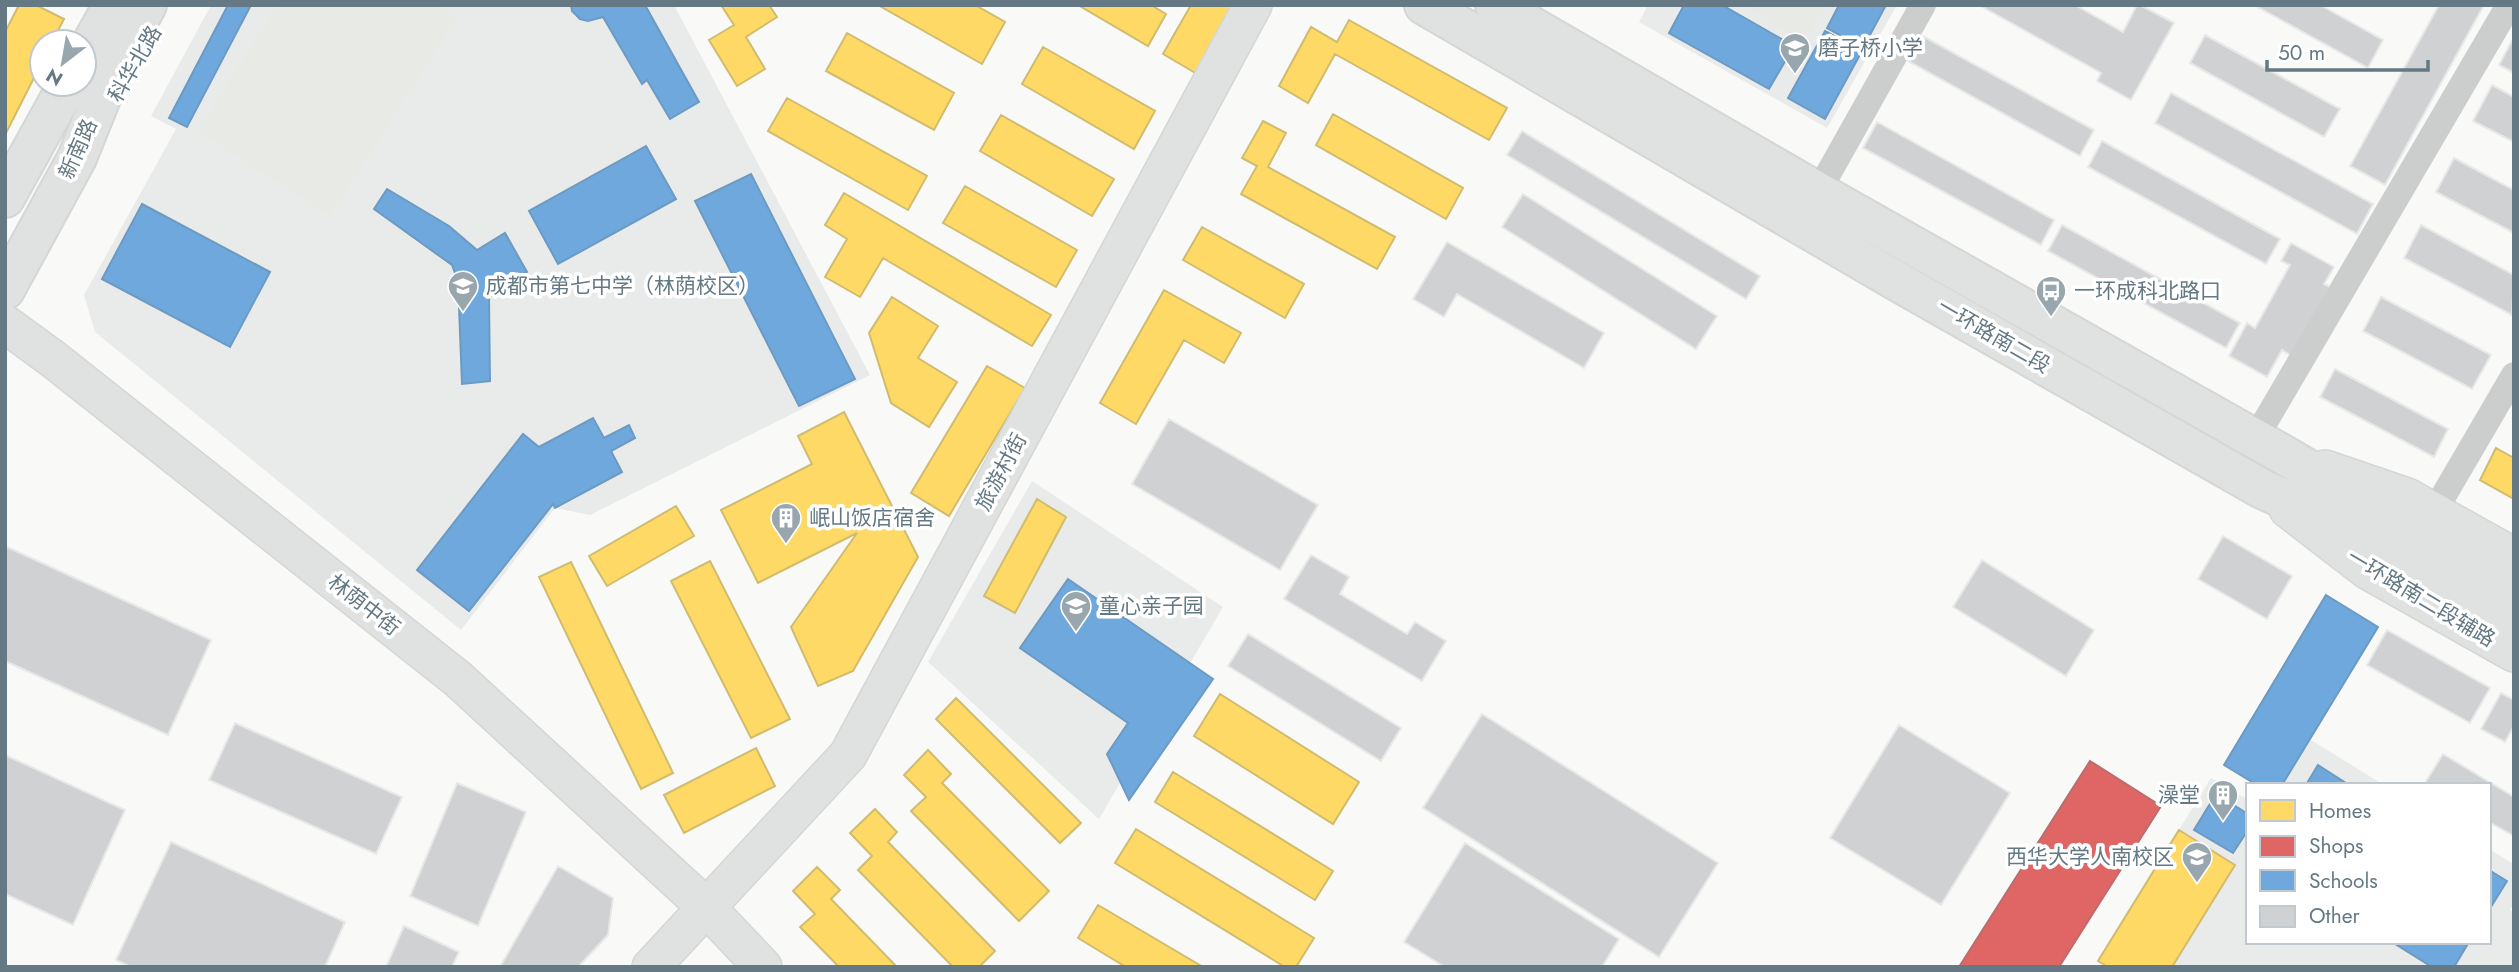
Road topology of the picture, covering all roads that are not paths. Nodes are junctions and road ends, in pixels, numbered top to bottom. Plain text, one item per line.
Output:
1 (83, 5) edge
2 (113, 5) edge
3 (147, 5) edge
4 (169, 5) edge
5 (1253, 5) edge
6 (1405, 5) edge
7 (1424, 5) edge
8 (1495, 5) edge
9 (1923, 5) edge
10 (2509, 5) edge
11 (76, 28) edge
12 (98, 32) edge
13 (1480, 39) junction
14 (51, 98) edge
15 (60, 98) edge
16 (38, 136) junction
17 (77, 158) junction
18 (1818, 192) junction
19 (5, 198) edge
20 (5, 290) edge
21 (5, 324) edge
22 (2514, 375) edge
23 (2270, 447) junction
24 (2262, 489) junction
25 (2434, 512) junction
26 (2514, 557) edge
27 (2514, 590) edge
28 (2514, 622) edge
29 (2514, 653) edge
30 (706, 907) junction
31 (651, 967) edge
32 (763, 967) edge

1 - 11 main road
2 - 12 main road
3 - 17 main road, 新南路
4 - 17 main road, 科华北路
5 - 30 street, 旅游村街
6 - 13 street
7 - 13 main road, 一环路南二段
8 - 18 main road, 一环路南二段
9 - 18 street
10 - 23 street
13 - 24 main road, 一环路南二段
14 - 16 main road
15 - 16 main road, 新南路
16 - 19 main road, 新南路
17 - 20 main road, 新南路
18 - 23 main road, 一环路南二段
21 - 30 street, 林荫中街
22 - 25 street
23 - 25 street
23 - 27 main road, 一环路南二段
24 - 28 main road, 一环路南二段
24 - 29 street, 一环路南二段辅路
25 - 26 street
30 - 31 street, 旅游村街
30 - 32 street, 林荫中街

